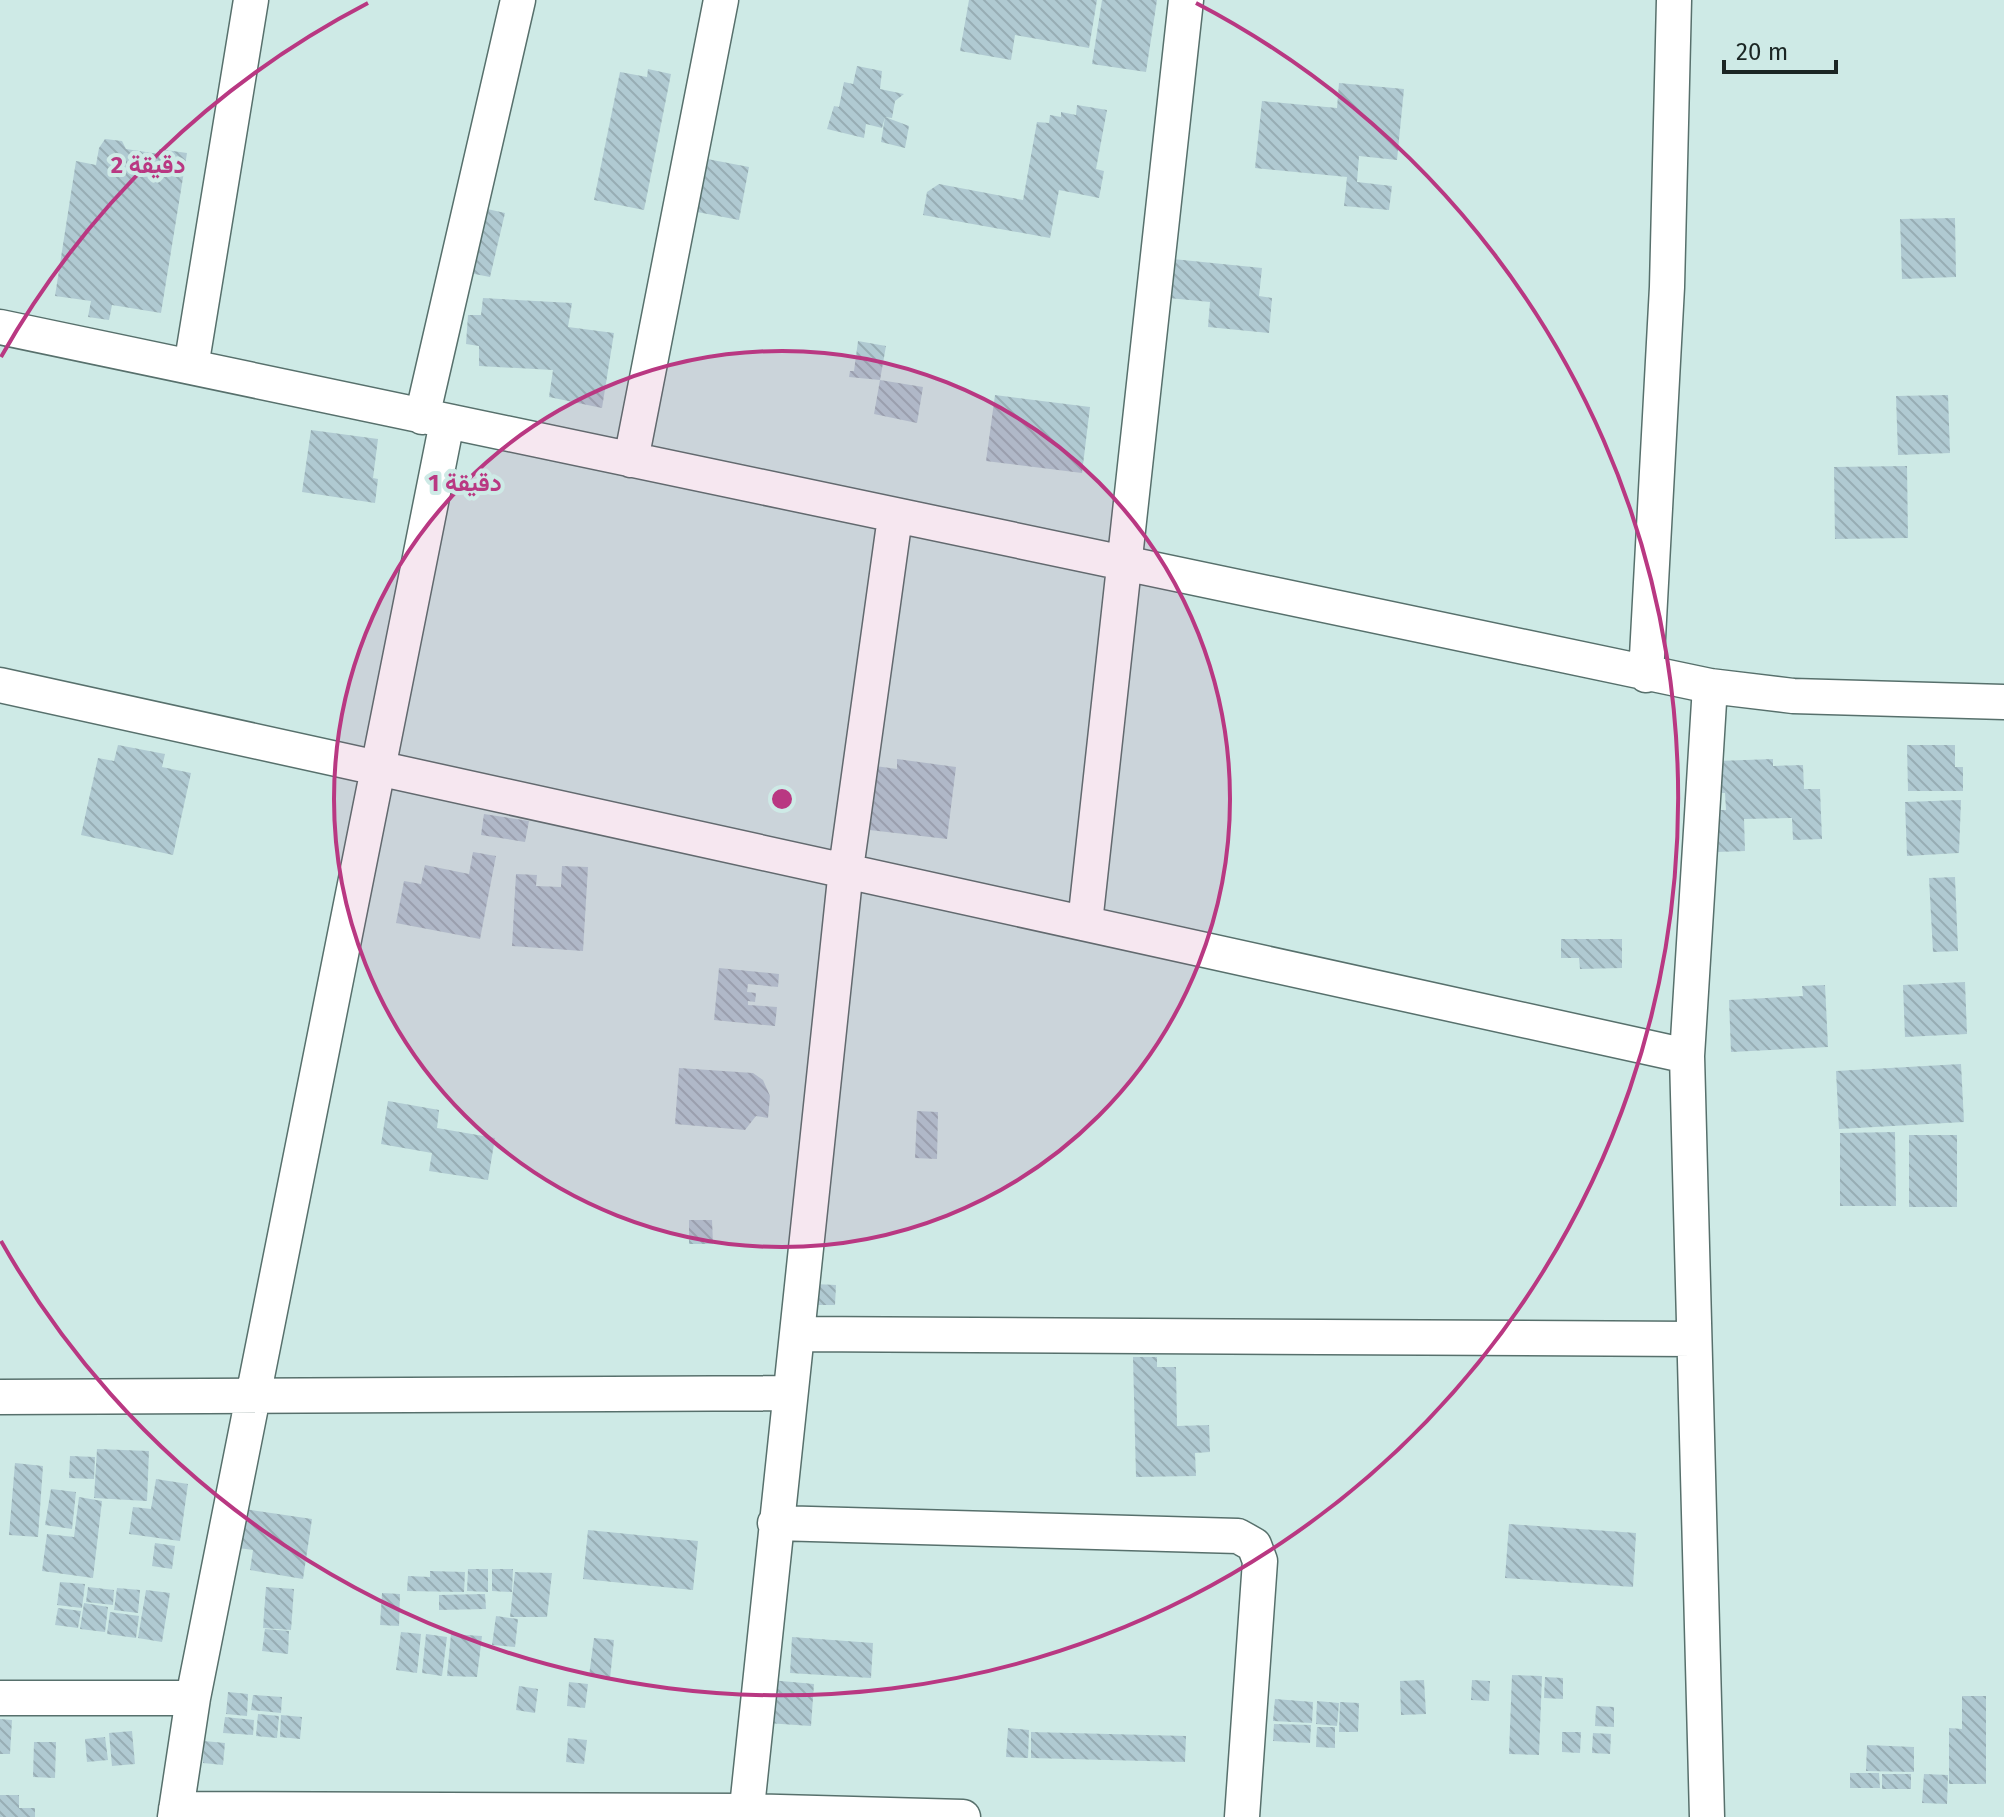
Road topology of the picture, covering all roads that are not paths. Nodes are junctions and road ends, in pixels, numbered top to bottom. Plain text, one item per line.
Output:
1 (251, 0) edge
2 (518, 0) edge
3 (721, 0) edge
4 (1186, 0) edge
5 (1674, 0) edge
6 (0, 327) edge
7 (191, 367) junction
8 (435, 420) junction
9 (631, 460) junction
10 (895, 517) junction
11 (1122, 565) junction
12 (1646, 675) junction
13 (0, 685) edge
14 (1710, 686) junction
15 (2004, 702) edge
16 (377, 768) junction
17 (846, 869) junction
18 (1085, 923) junction
19 (1687, 1056) junction
20 (798, 1334) junction
21 (1693, 1339) junction
22 (790, 1393) junction
23 (0, 1397) edge
24 (253, 1398) junction
25 (775, 1523) junction
26 (0, 1698) edge
27 (193, 1698) junction
28 (176, 1813) edge
29 (746, 1814) edge
30 (963, 1817) edge
31 (1242, 1817) edge
32 (1707, 1817) edge

1 - 7 street
2 - 8 street
3 - 9 street
4 - 11 street
5 - 12 street
6 - 7 street
7 - 8 street
8 - 9 street
8 - 16 street
9 - 10 street
10 - 11 street
10 - 17 street
11 - 12 street
11 - 18 street
12 - 14 street
13 - 16 street
14 - 15 street
14 - 19 street
16 - 17 street
16 - 24 street
17 - 18 street
17 - 20 street
18 - 19 street
19 - 21 street
20 - 21 street
20 - 22 street
21 - 32 street
22 - 24 street
22 - 25 street
23 - 24 street
24 - 27 street
25 - 29 street
25 - 31 street
26 - 27 street
27 - 28 street
28 - 29 street
29 - 30 street

